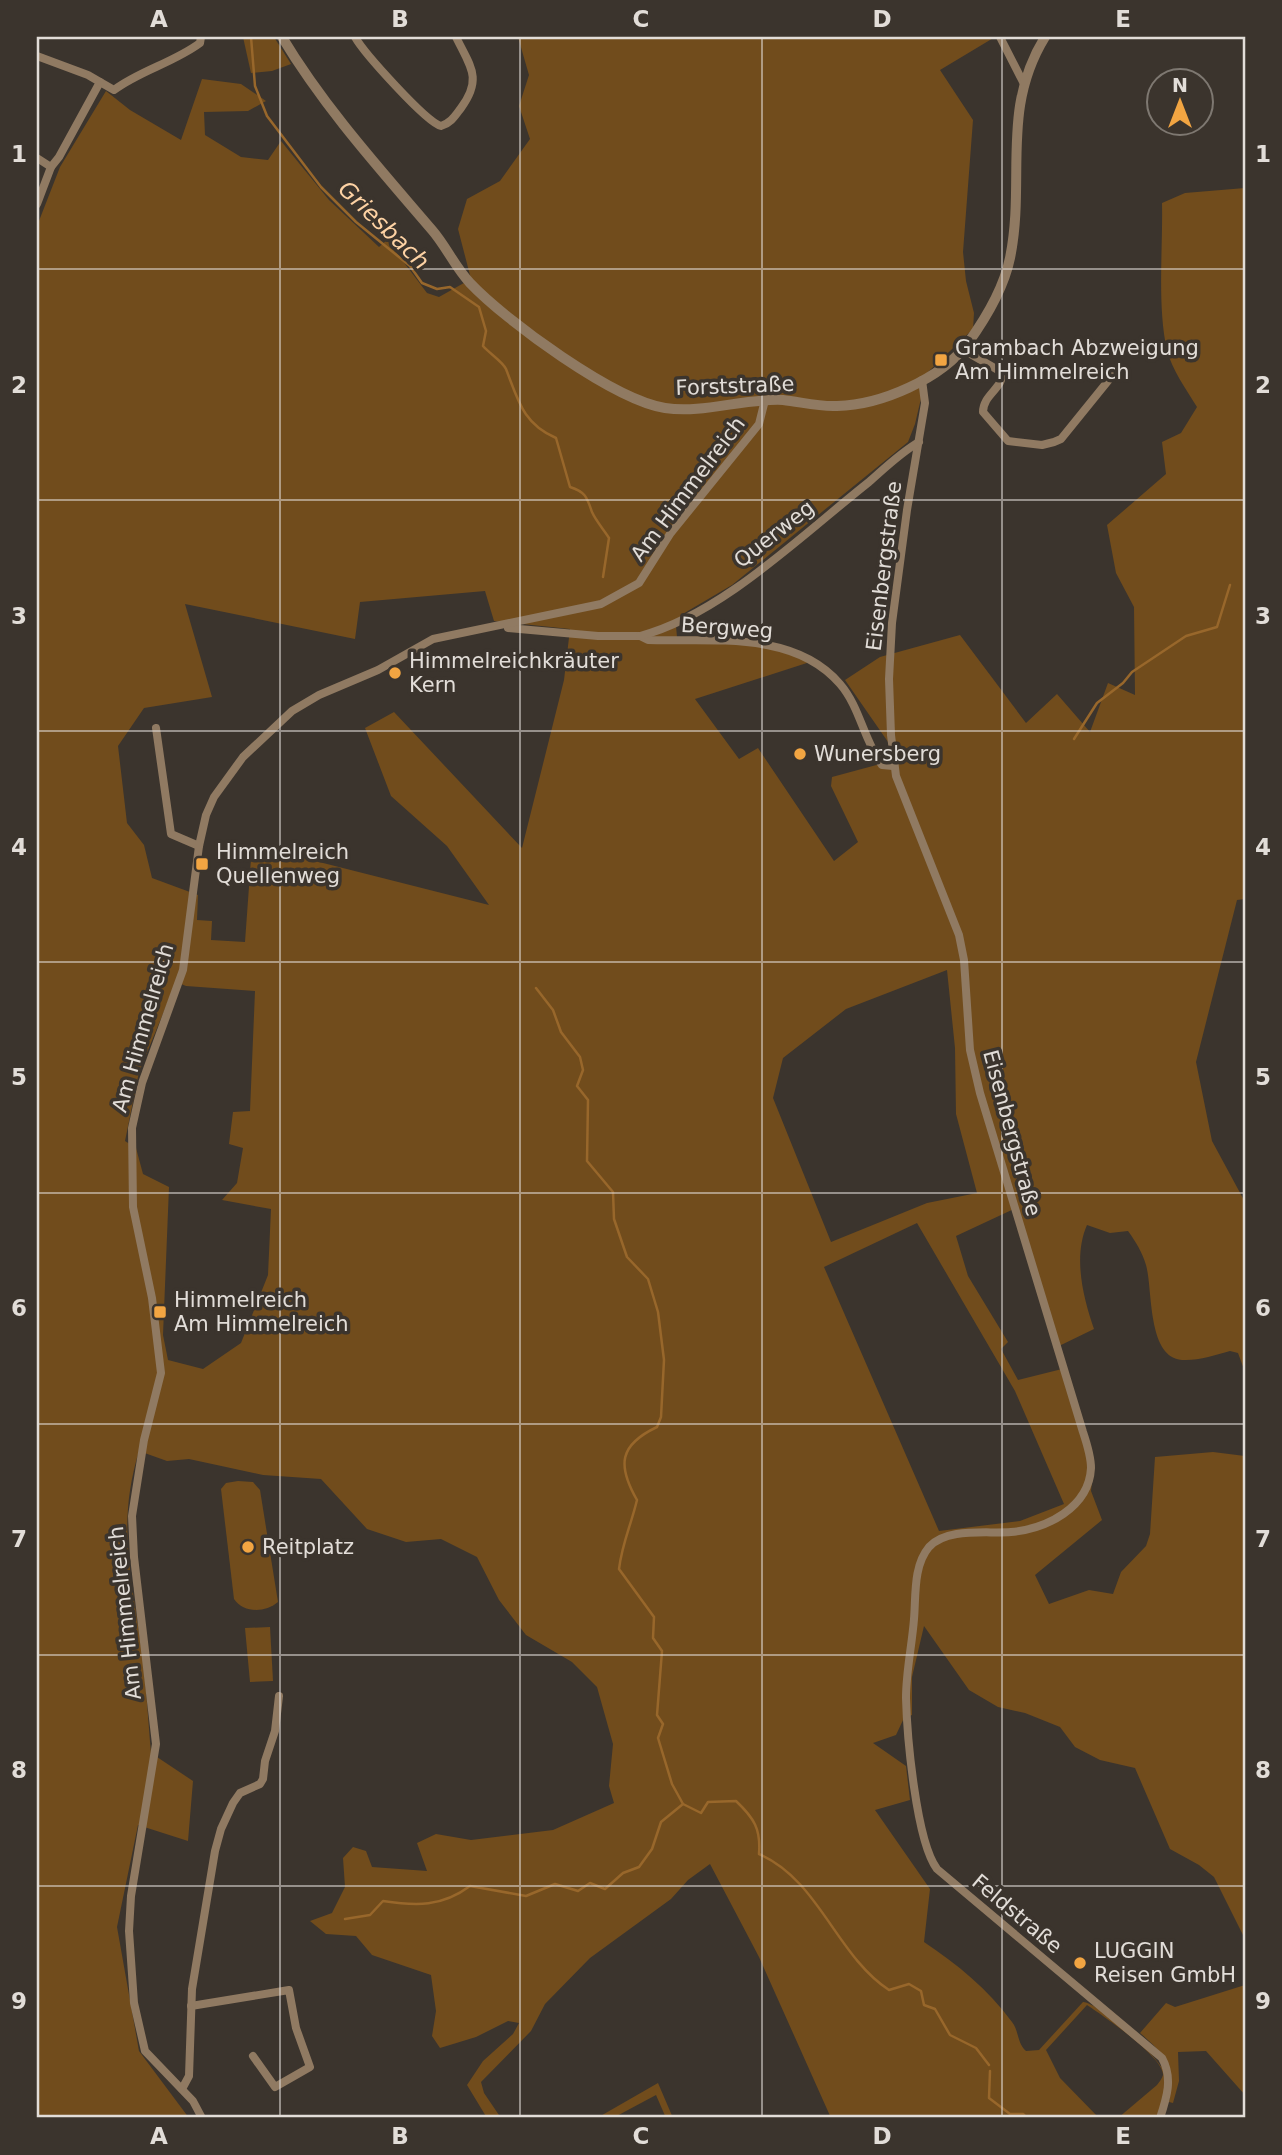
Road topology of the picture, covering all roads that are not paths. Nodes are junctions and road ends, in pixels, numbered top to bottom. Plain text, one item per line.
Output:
1 (201, 37) edge
2 (282, 37) edge
3 (355, 37) edge
4 (456, 37) edge
5 (1000, 37) edge
6 (1045, 37) edge
7 (37, 56) edge
8 (100, 82) junction
9 (1023, 82) junction
10 (37, 158) edge
11 (51, 167) junction
12 (37, 204) edge
13 (962, 349) junction
14 (1112, 376) dead end
15 (922, 380) junction
16 (765, 400) junction
17 (919, 442) junction
18 (499, 628) junction
19 (640, 636) junction
20 (156, 728) dead end
21 (893, 766) junction
22 (199, 845) junction
23 (279, 1696) dead end
24 (906, 1697) joint
25 (191, 2006) junction
26 (253, 2056) dead end
27 (182, 2089) junction
28 (202, 2118) edge
29 (1160, 2118) edge

1 - 8 street
2 - 16 street, Forststraße
3 - 4 street
5 - 9 street
6 - 9 street, Forststraße
7 - 8 street
8 - 11 street
9 - 13 street, Forststraße
10 - 11 street
11 - 12 street
13 - 14 street
13 - 15 street, Forststraße
15 - 16 street, Forststraße
15 - 17 street, Eisenbergstraße
16 - 18 street, Am Himmelreich
17 - 19 street, Querweg
17 - 21 street, Eisenbergstraße
18 - 19 street, Bergweg
18 - 22 street, Am Himmelreich
19 - 21 street, Bergweg
20 - 22 street
21 - 24 street, Eisenbergstraße
22 - 27 street, Am Himmelreich
23 - 25 street
24 - 29 street, Feldstraße
25 - 26 street
25 - 27 street
27 - 28 street, Am Himmelreich

